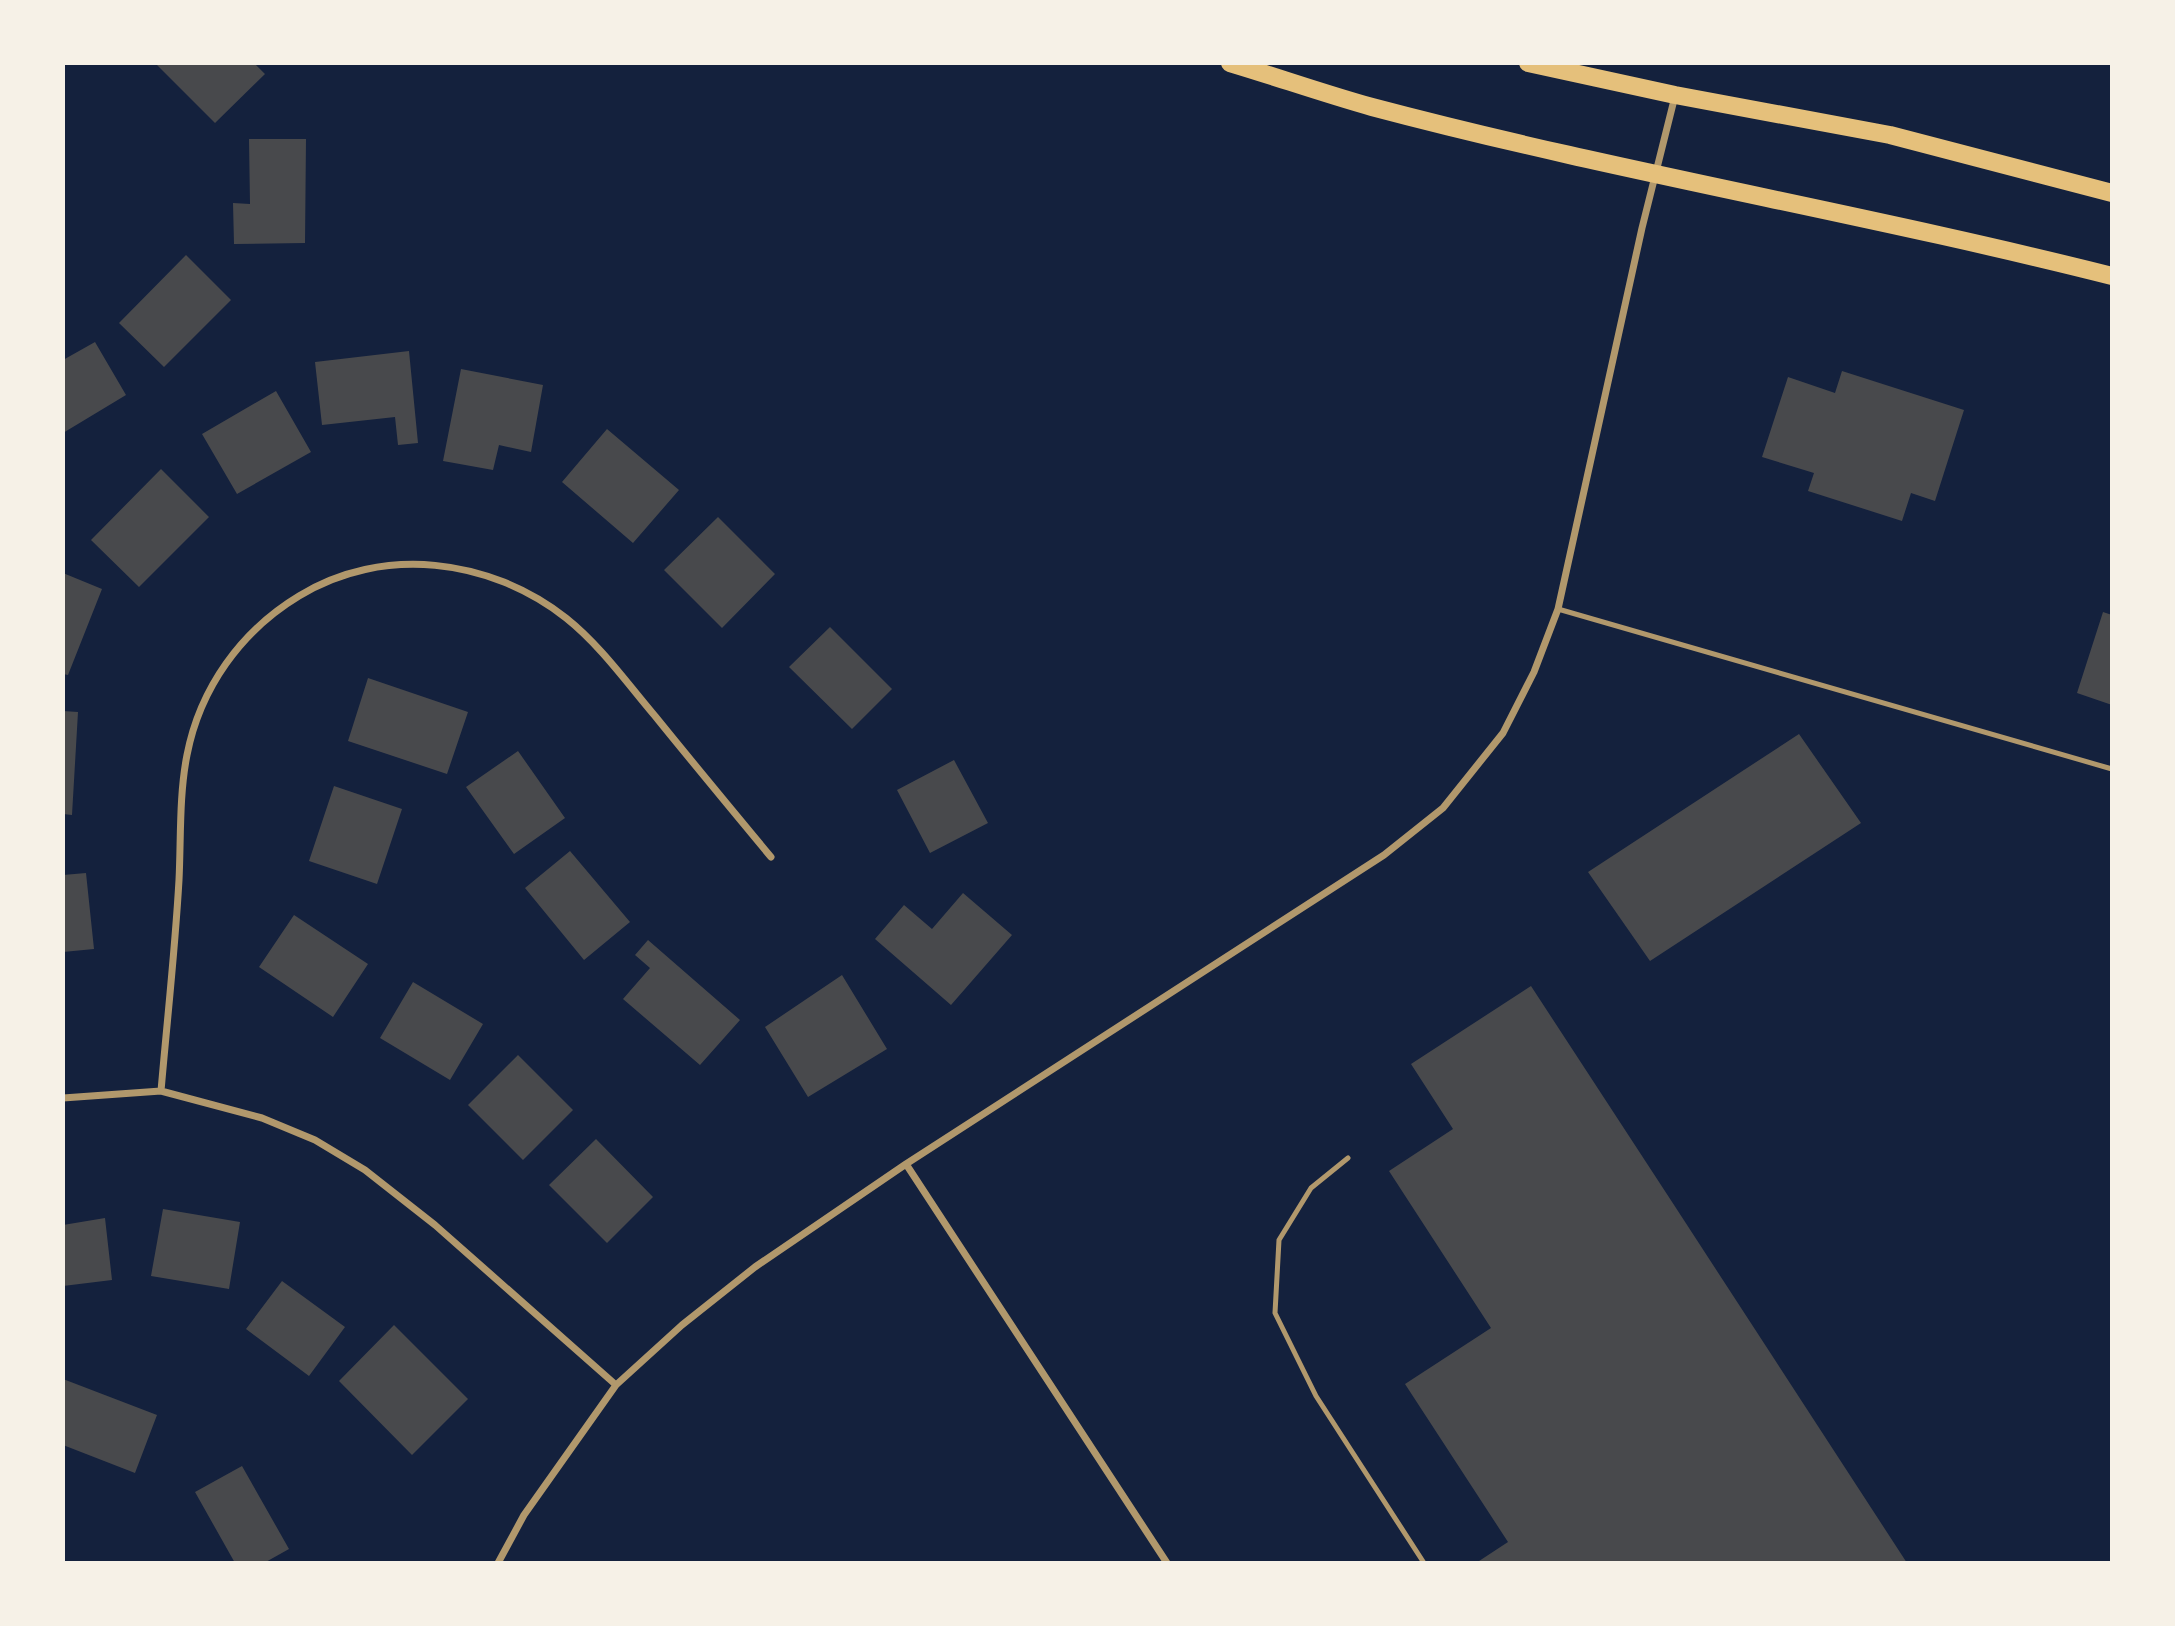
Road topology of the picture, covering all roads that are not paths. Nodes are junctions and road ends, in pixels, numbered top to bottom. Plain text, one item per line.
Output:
1 (1230, 63) edge
2 (1528, 63) edge
3 (1675, 95) junction
4 (1657, 174) junction
5 (2112, 193) edge
6 (2112, 276) edge
7 (1558, 609) junction
8 (2112, 769) edge
9 (771, 857) dead end
10 (161, 1091) junction
11 (63, 1098) edge
12 (1348, 1158) dead end
13 (906, 1164) junction
14 (616, 1385) junction
15 (498, 1563) edge
16 (1167, 1563) edge
17 (1424, 1563) edge

1 - 4 main road
2 - 3 main road
3 - 4 street
3 - 5 main road
4 - 6 main road
4 - 7 street
7 - 8 lane
7 - 13 street
9 - 10 street
10 - 11 street
10 - 14 street
12 - 17 lane
13 - 14 street
13 - 16 street
14 - 15 street

